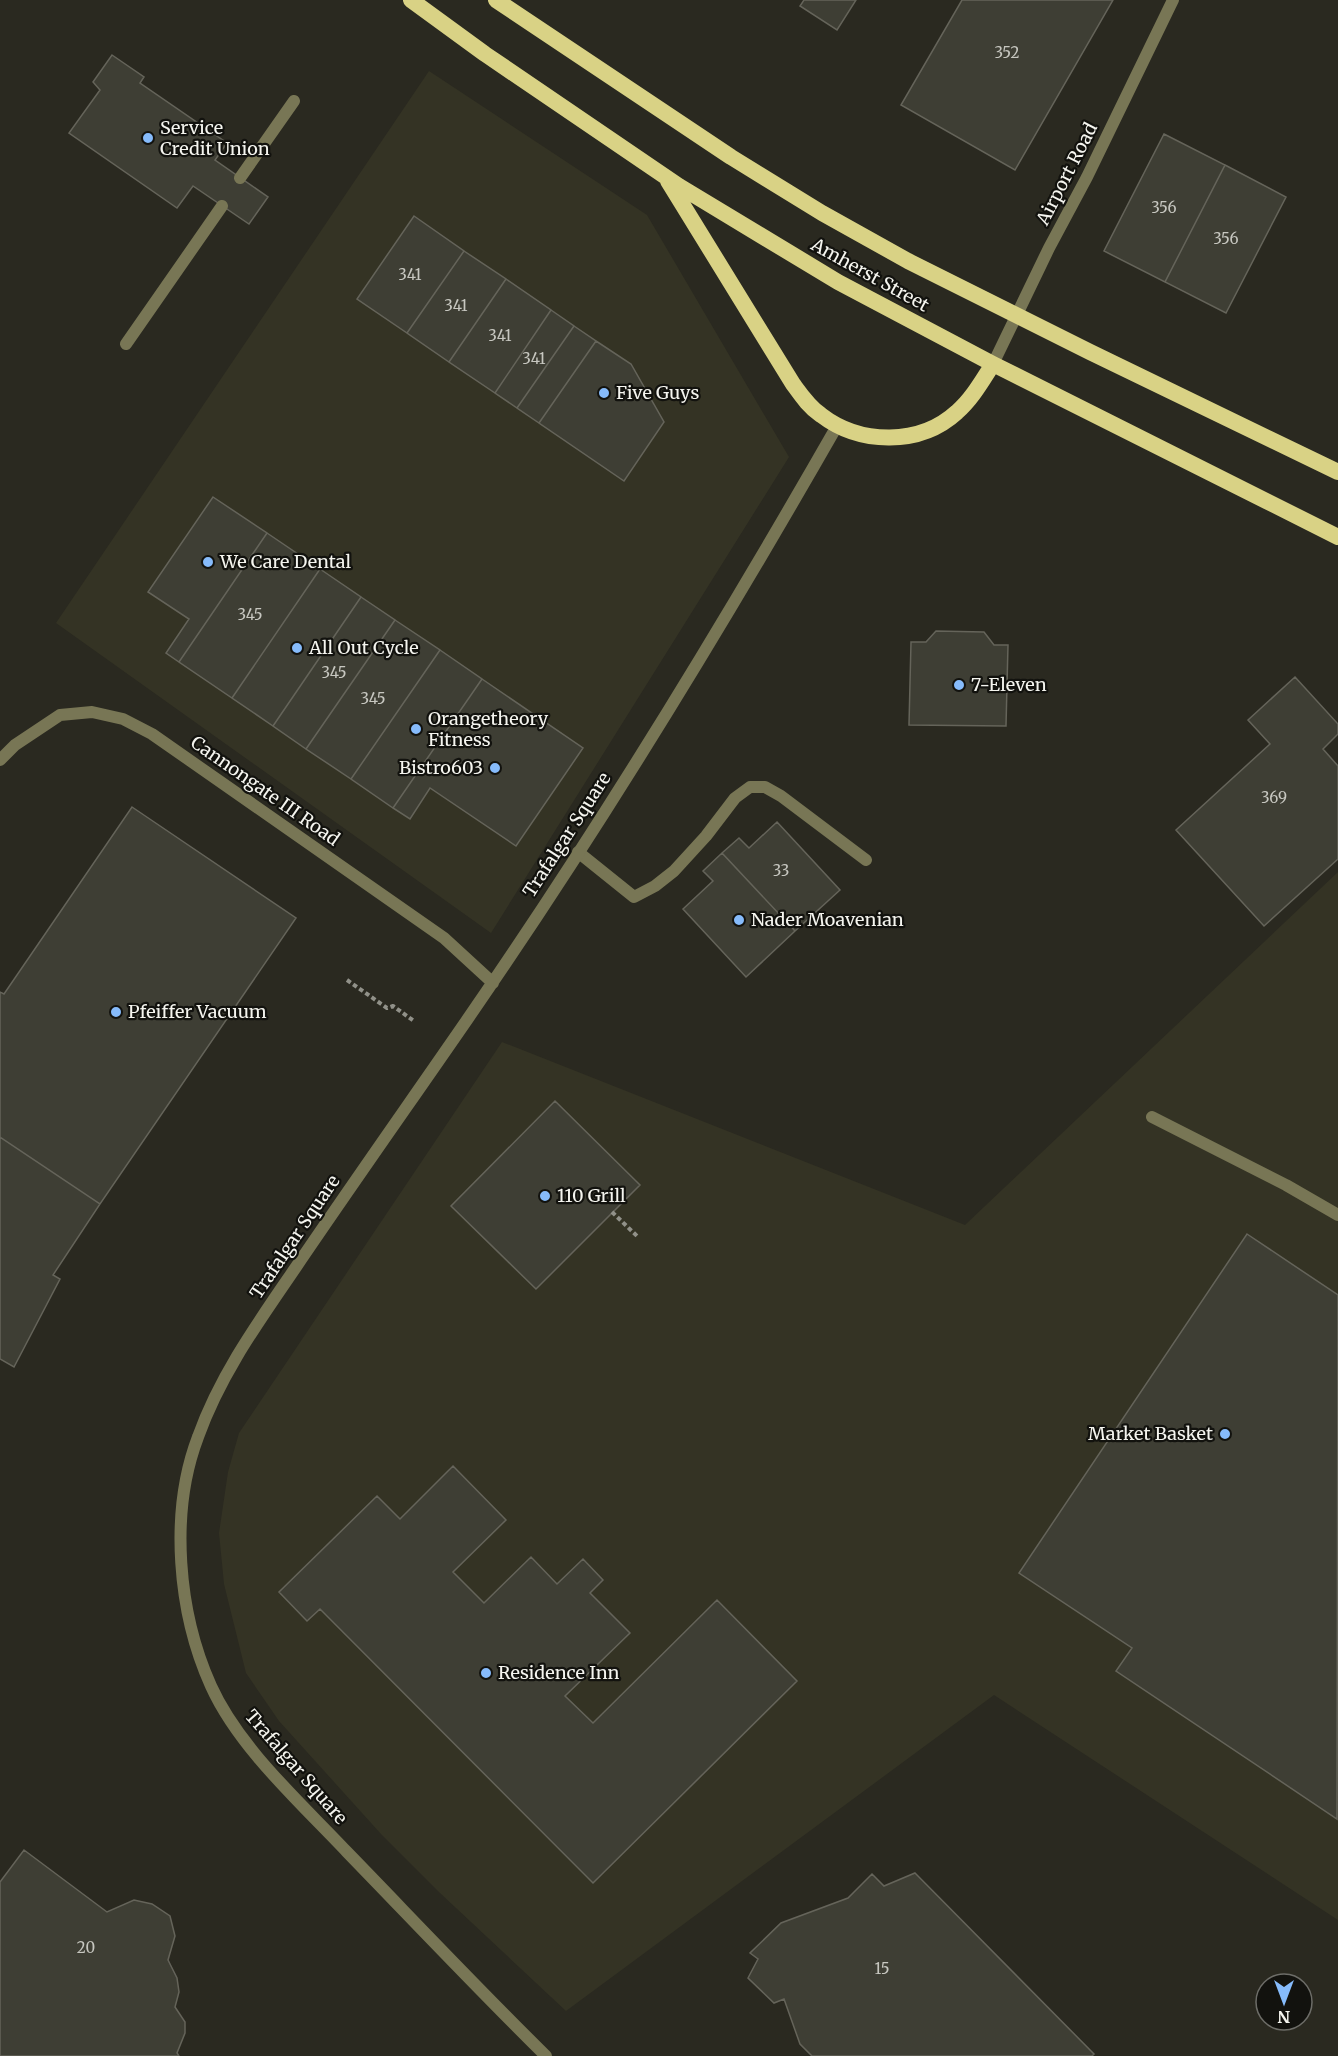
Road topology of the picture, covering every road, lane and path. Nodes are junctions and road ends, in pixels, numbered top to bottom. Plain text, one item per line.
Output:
1 (411, 0) edge
2 (496, 0) edge
3 (1173, 0) edge
4 (294, 102) dead end
5 (665, 176) junction
6 (240, 178) dead end
7 (222, 206) dead end
8 (1017, 315) junction
9 (126, 344) dead end
10 (993, 364) junction
11 (837, 426) junction
12 (1338, 472) edge
13 (1338, 537) edge
14 (0, 760) edge
15 (578, 852) junction
16 (866, 860) dead end
17 (347, 980) dead end
18 (493, 983) junction
19 (414, 1021) dead end
20 (1152, 1117) dead end
21 (612, 1212) dead end
22 (1338, 1215) edge
23 (637, 1236) dead end
24 (546, 2056) edge

1 - 5 highway, Amherst Street
2 - 8 highway, Amherst Street
3 - 8 street, Airport Road
4 - 6 street
5 - 10 highway, Amherst Street
5 - 11 highway
7 - 9 street
8 - 10 street, Airport Road
8 - 12 highway, Amherst Street
10 - 11 highway
10 - 13 highway, Amherst Street
11 - 15 street, Trafalgar Square
14 - 18 street, Cannongate III Road
15 - 16 street
15 - 18 street, Trafalgar Square
17 - 19 path
18 - 24 street, Trafalgar Square
20 - 22 street
21 - 23 path

